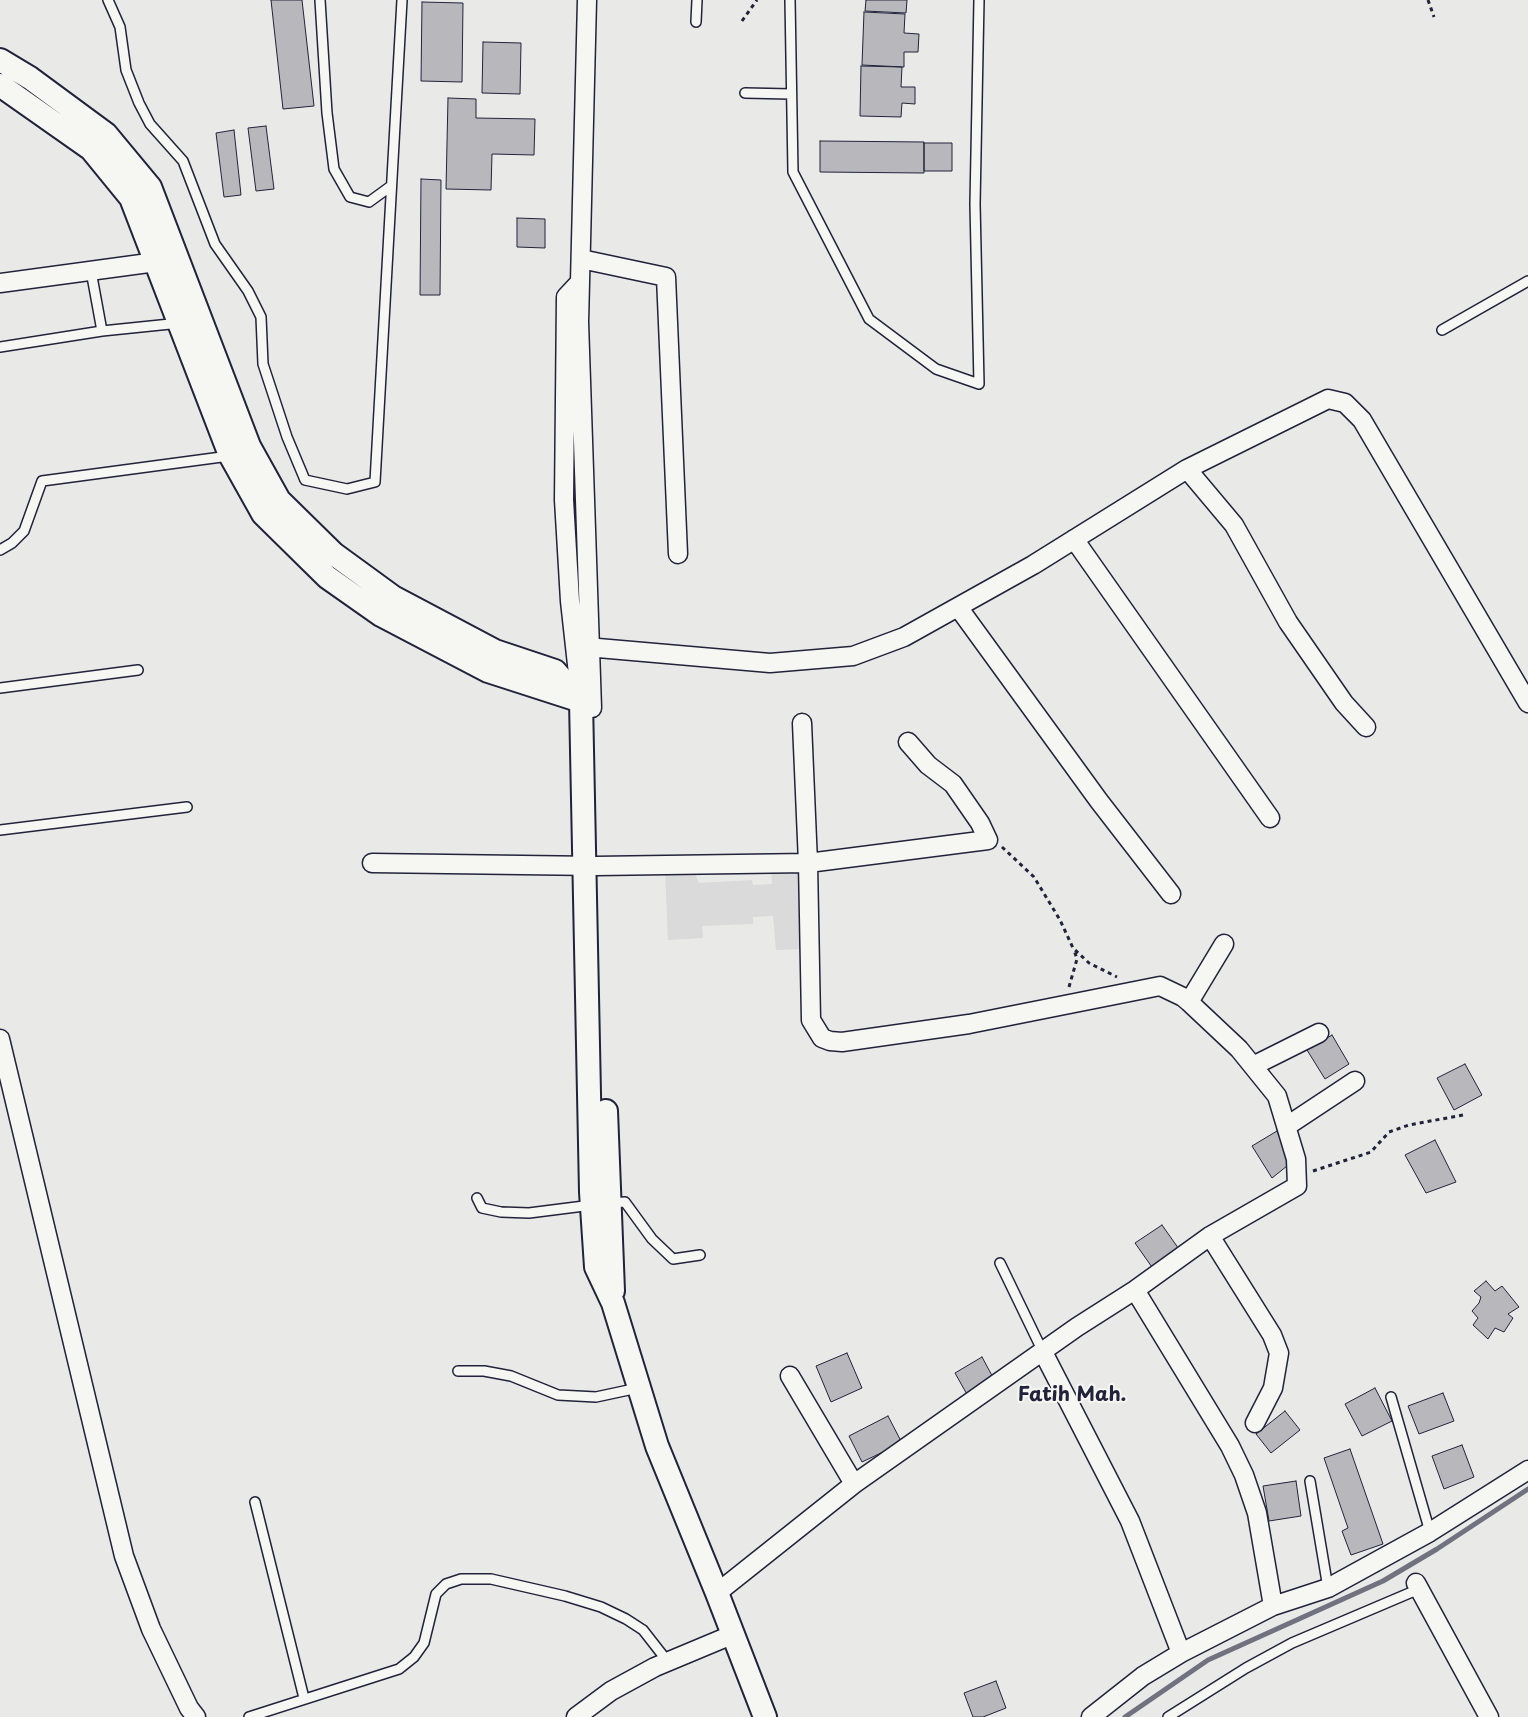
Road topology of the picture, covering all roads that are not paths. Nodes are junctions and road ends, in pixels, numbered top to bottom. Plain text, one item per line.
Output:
1 (108, 0) edge
2 (320, 0) edge
3 (402, 0) edge
4 (587, 0) edge
5 (697, 0) edge
6 (790, 0) edge
7 (979, 0) edge
8 (696, 22) dead end
9 (0, 60) edge
10 (0, 85) edge
11 (746, 93) dead end
12 (792, 94) junction
13 (391, 186) junction
14 (581, 259) junction
15 (156, 262) junction
16 (91, 271) junction
17 (1528, 281) edge
18 (0, 283) edge
19 (180, 323) junction
20 (1442, 330) dead end
21 (102, 331) junction
22 (0, 347) edge
23 (240, 451) junction
24 (1187, 468) junction
25 (1074, 539) junction
26 (0, 550) edge
27 (678, 554) dead end
28 (958, 606) junction
29 (583, 647) junction
30 (138, 670) dead end
31 (0, 688) edge
32 (1528, 703) edge
33 (587, 704) junction
34 (802, 723) dead end
35 (1366, 727) dead end
36 (908, 742) dead end
37 (187, 807) dead end
38 (1270, 818) dead end
39 (0, 830) edge
40 (372, 863) dead end
41 (808, 863) junction
42 (590, 866) junction
43 (1171, 894) dead end
44 (1224, 944) dead end
45 (1189, 1002) junction
46 (1319, 1033) dead end
47 (0, 1039) edge
48 (1253, 1066) junction
49 (1355, 1080) dead end
50 (1287, 1126) junction
51 (476, 1198) dead end
52 (601, 1204) junction
53 (1210, 1236) junction
54 (700, 1255) dead end
55 (1000, 1263) dead end
56 (1135, 1290) junction
57 (1043, 1352) junction
58 (458, 1371) dead end
59 (790, 1376) dead end
60 (638, 1388) junction
61 (1391, 1397) dead end
62 (1255, 1423) dead end
63 (1528, 1470) edge
64 (1310, 1481) dead end
65 (854, 1484) junction
66 (255, 1502) dead end
67 (1430, 1532) junction
68 (1417, 1586) joint
69 (1328, 1588) junction
70 (718, 1592) junction
71 (1273, 1606) junction
72 (734, 1634) junction
73 (1181, 1653) junction
74 (668, 1662) junction
75 (304, 1698) junction
76 (196, 1717) edge
77 (249, 1717) edge
78 (576, 1717) edge
79 (765, 1717) edge
80 (1091, 1717) edge
81 (1168, 1717) edge
82 (1489, 1717) edge

1 - 13 lane
2 - 13 lane
3 - 13 lane
4 - 14 street
5 - 8 lane
6 - 12 lane
7 - 12 lane
9 - 23 street
10 - 15 street
11 - 12 lane
14 - 27 street
14 - 29 street
15 - 16 street
15 - 19 street
16 - 18 street
16 - 21 lane
17 - 20 lane
19 - 21 lane
19 - 23 street
21 - 22 lane
23 - 26 lane
23 - 33 street
24 - 25 street
24 - 32 street
24 - 35 street
25 - 28 street
25 - 38 street
28 - 29 street
28 - 43 street
29 - 33 street
30 - 31 lane
33 - 42 street
34 - 41 street
36 - 41 street
37 - 39 lane
40 - 42 street
41 - 42 street
41 - 45 street
42 - 52 street
44 - 45 street
45 - 48 street
46 - 48 street
47 - 76 street
48 - 50 street
49 - 50 street
50 - 53 street
51 - 52 lane
52 - 54 lane
52 - 60 street
53 - 56 street
53 - 62 street
55 - 57 lane
56 - 57 street
56 - 71 street
57 - 65 street
57 - 73 street
58 - 60 lane
59 - 65 street
60 - 70 street
61 - 67 lane
63 - 67 street
64 - 69 lane
65 - 70 street
66 - 75 lane
67 - 69 street
68 - 81 lane
68 - 82 street
69 - 71 street
70 - 72 street
71 - 73 street
72 - 74 street
72 - 79 street
73 - 80 street
74 - 75 lane
74 - 78 street
75 - 77 lane

